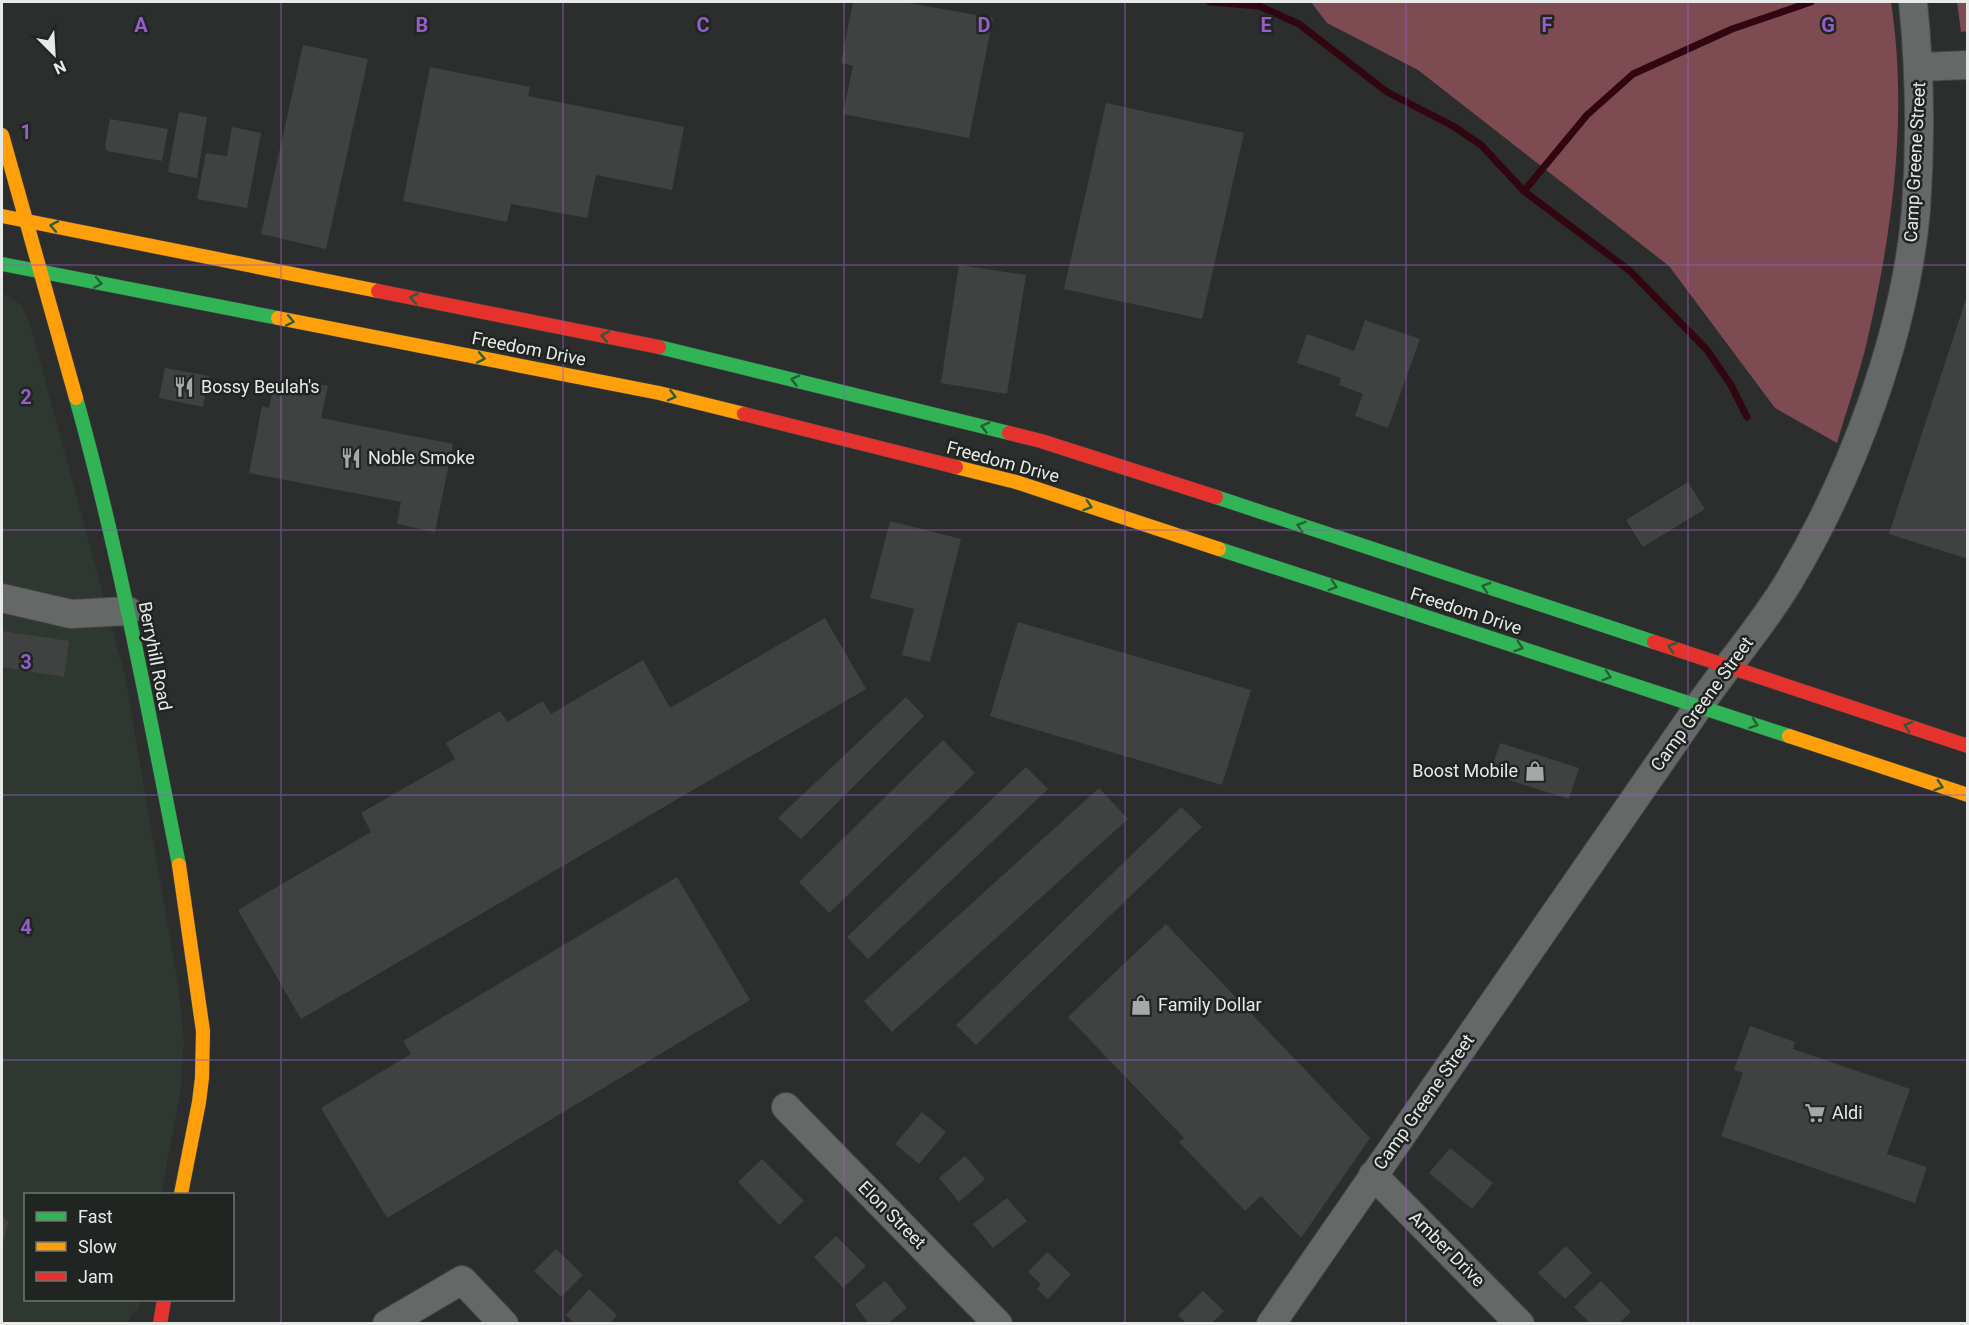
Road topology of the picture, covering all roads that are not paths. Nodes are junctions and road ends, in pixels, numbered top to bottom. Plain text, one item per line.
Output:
1 (1913, 2) edge
2 (1968, 64) edge
3 (1920, 67) junction
4 (2, 135) edge
5 (2, 216) edge
6 (27, 221) junction
7 (2, 264) edge
8 (41, 272) junction
9 (2, 598) edge
10 (128, 611) junction
11 (1727, 666) junction
12 (1699, 706) junction
13 (1968, 746) edge
14 (1968, 795) edge
15 (786, 1107) dead end
16 (1373, 1175) junction
17 (181, 1193) edge
18 (164, 1301) edge
19 (160, 1323) edge
20 (387, 1323) edge
21 (504, 1323) edge
22 (999, 1323) edge
23 (1271, 1323) edge
24 (1520, 1323) edge

1 - 3 street, Camp Greene Street
2 - 3 street
3 - 11 street, Camp Greene Street
4 - 6 main road, Berryhill Road
5 - 6 main road, Freedom Drive
6 - 8 main road, Berryhill Road
11 -> 6 main road, Freedom Drive
7 - 8 main road, Freedom Drive
8 - 10 main road, Berryhill Road
8 -> 12 main road, Freedom Drive
9 - 10 street
10 - 17 main road, Berryhill Road
11 - 12 street, Camp Greene Street
13 -> 11 main road, Freedom Drive
12 -> 14 main road, Freedom Drive
12 - 16 street, Camp Greene Street
15 - 22 street, Elon Street
16 - 23 street, Camp Greene Street
16 - 24 street, Amber Drive
18 - 19 main road
20 - 21 street

